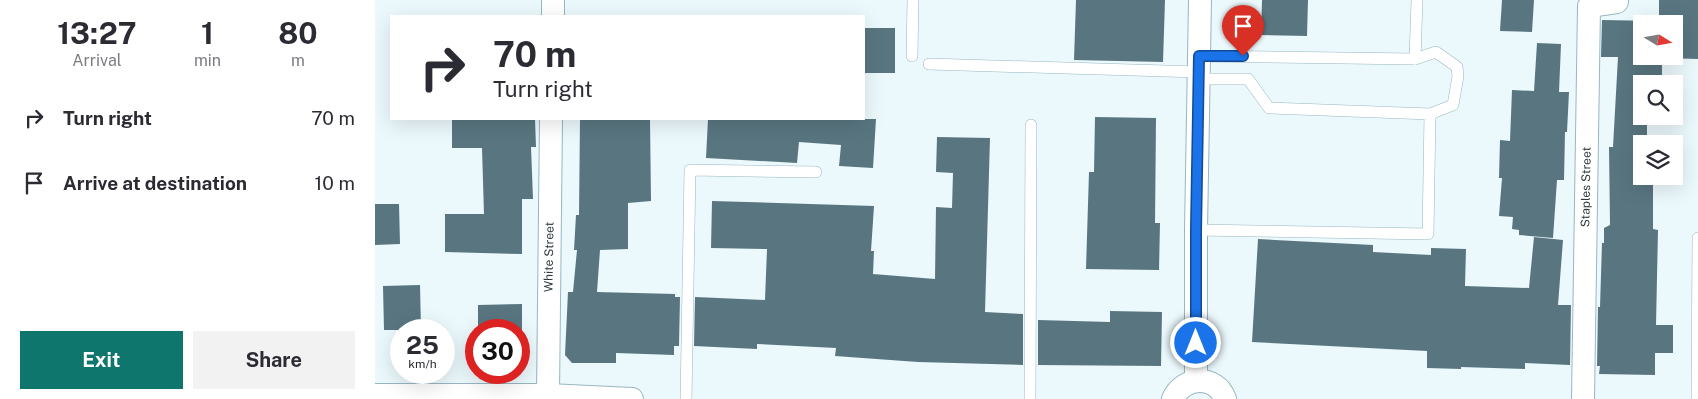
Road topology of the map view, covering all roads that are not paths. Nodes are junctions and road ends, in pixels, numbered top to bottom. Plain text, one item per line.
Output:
1 (553, 0) edge
2 (913, 0) edge
3 (1200, 0) edge
4 (1417, 0) edge
5 (1617, 0) edge
6 (553, 15) edge
7 (912, 56) dead end
8 (1415, 59) junction
9 (929, 64) dead end
10 (1199, 69) junction
11 (1430, 114) junction
12 (551, 120) edge
13 (1031, 125) dead end
14 (816, 172) dead end
15 (1196, 230) junction
16 (1698, 238) edge
17 (1196, 381) junction
18 (375, 395) edge
19 (548, 395) junction
20 (632, 399) edge
21 (686, 399) edge
22 (1030, 399) edge
23 (1173, 399) edge
24 (1225, 399) edge
25 (1583, 399) edge
26 (1697, 399) edge

1 - 6 street
2 - 7 lane
3 - 10 street
4 - 8 lane
5 - 25 street, Staples Street
8 - 10 lane
8 - 11 lane
9 - 10 lane
10 - 11 lane
10 - 15 street
11 - 15 lane
12 - 19 street, White Street
13 - 22 lane
14 - 21 lane
15 - 17 street
16 - 26 lane
17 - 23 street
17 - 24 street
18 - 19 street
19 - 20 street

